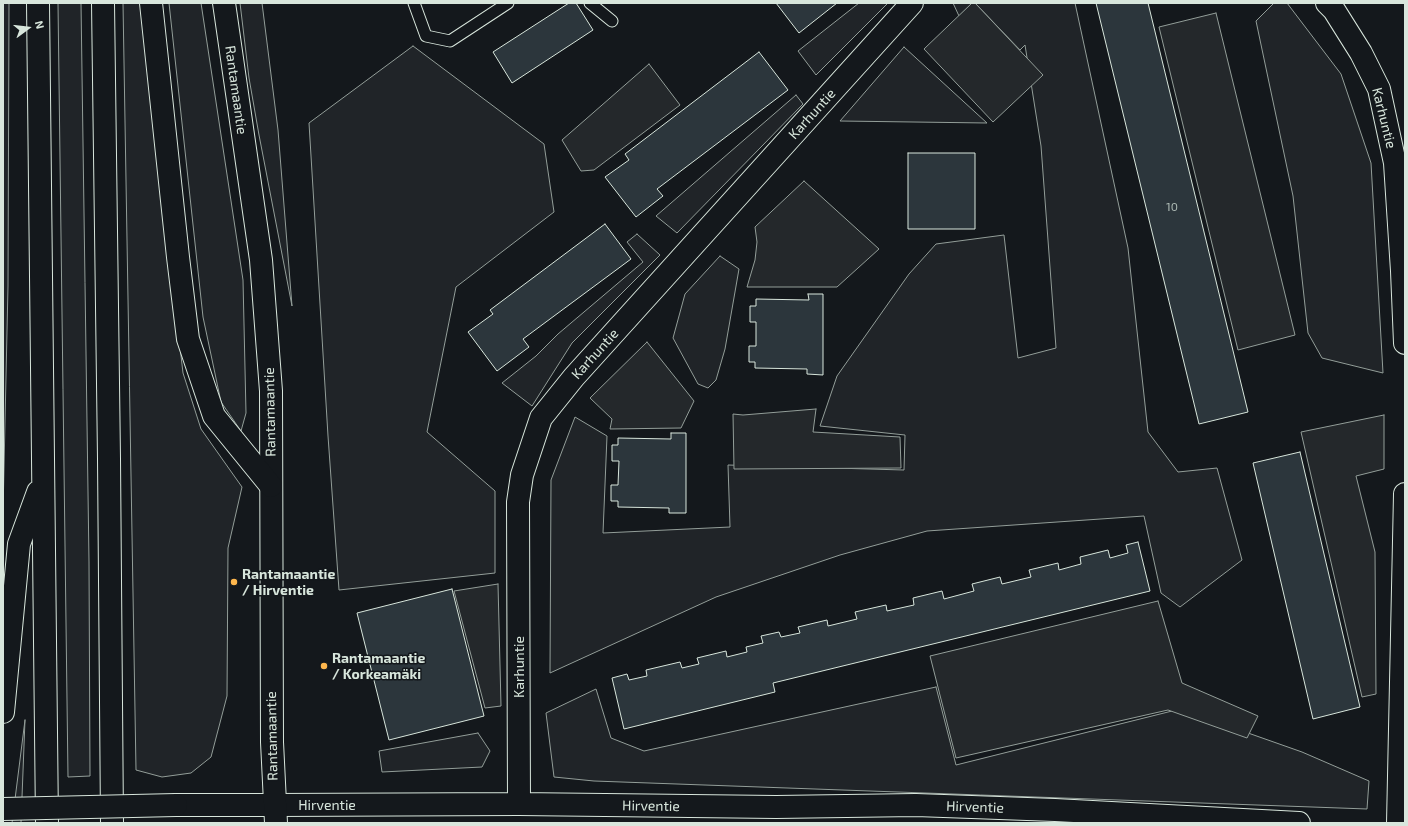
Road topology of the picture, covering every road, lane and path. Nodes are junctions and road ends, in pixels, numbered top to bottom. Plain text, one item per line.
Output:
1 (38, 3) edge
2 (103, 3) edge
3 (151, 3) edge
4 (224, 3) edge
5 (414, 3) edge
6 (508, 3) edge
7 (590, 3) edge
8 (912, 3) edge
9 (1327, 3) edge
10 (612, 21) dead end
11 (1405, 343) edge
12 (43, 479) junction
13 (271, 486) junction
14 (1405, 494) edge
15 (3, 712) edge
16 (519, 804) junction
17 (3, 809) edge
18 (275, 814) edge
19 (1055, 816) edge
20 (47, 823) edge
21 (112, 823) edge
22 (1299, 823) edge
23 (1398, 823) edge

1 - 12 main road
2 - 21 main road
3 - 13 main road
4 - 13 main road, Rantamaantie
5 - 6 lane
7 - 10 lane
8 - 16 main road, Karhuntie
9 - 11 main road, Karhuntie
12 - 15 main road
12 - 20 main road
13 - 18 main road, Rantamaantie
14 - 23 main road
16 - 18 main road, Hirventie
16 - 19 main road, Hirventie
17 - 18 main road, Hirventie, bridge
19 - 22 main road, Hirventie

